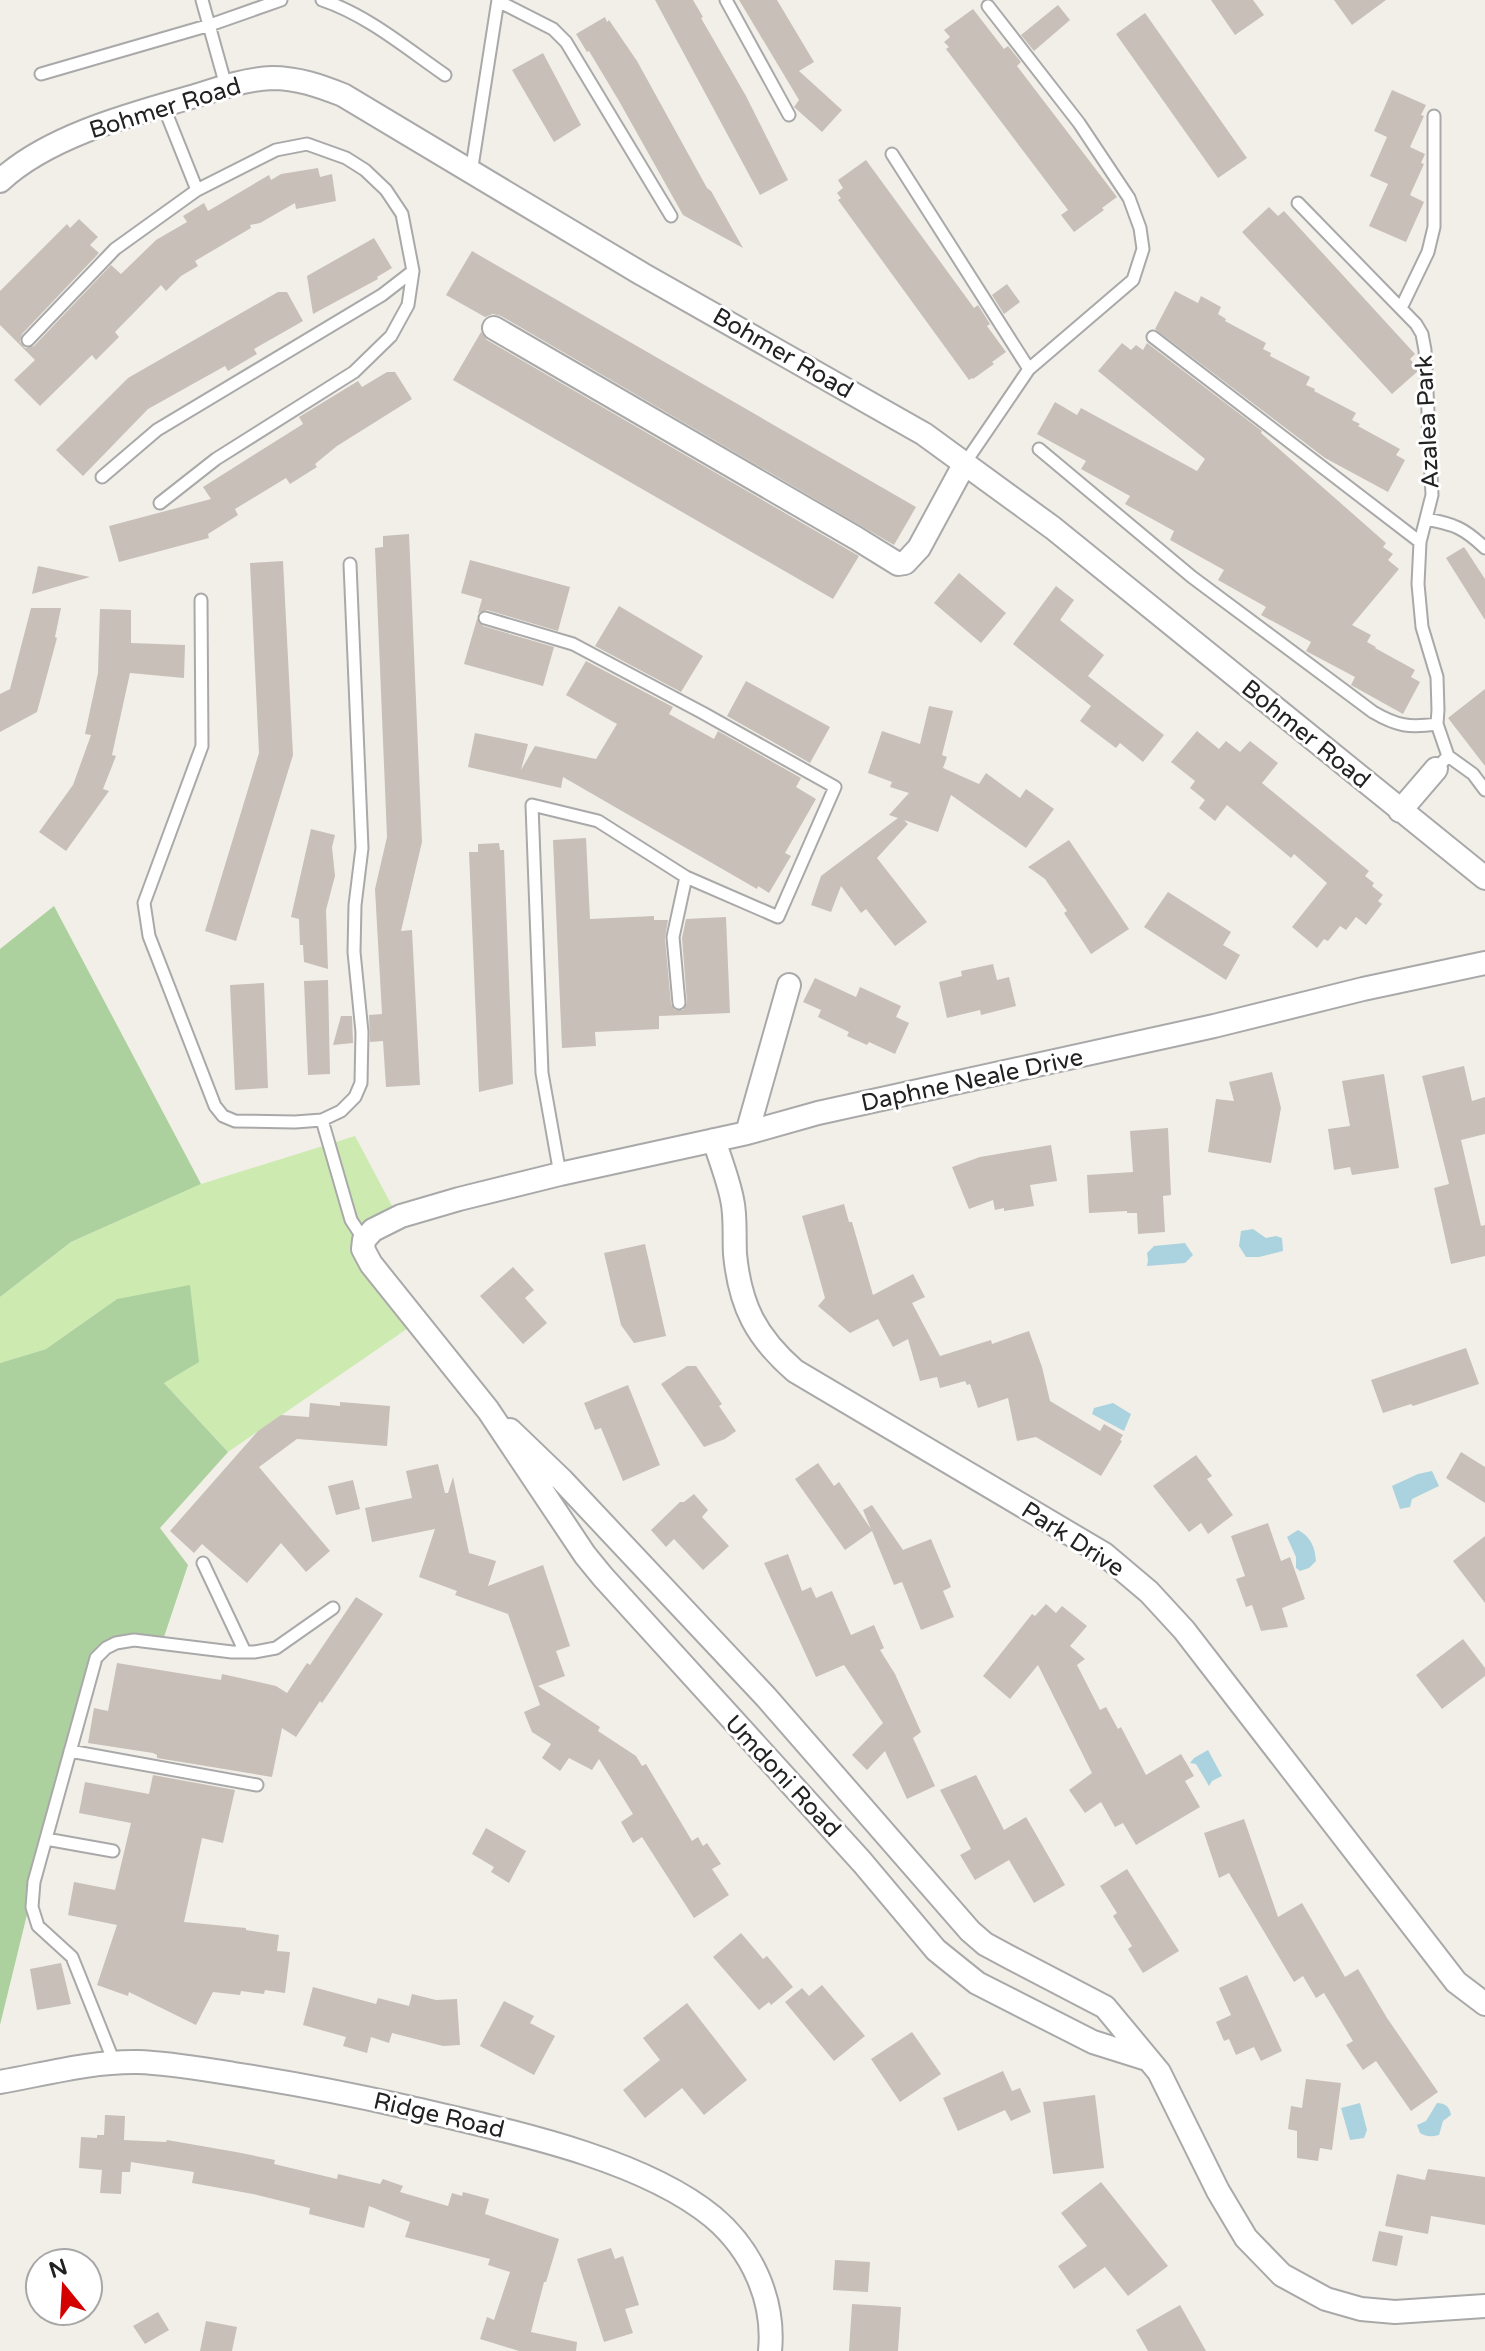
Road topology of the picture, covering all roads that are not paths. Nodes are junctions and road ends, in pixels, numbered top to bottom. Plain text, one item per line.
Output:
1 (202, 0) edge
2 (281, 0) edge
3 (322, 0) edge
4 (726, 0) edge
5 (498, 1) edge
6 (988, 6) dead end
7 (210, 25) junction
8 (41, 74) dead end
9 (445, 75) dead end
10 (226, 86) junction
11 (163, 105) junction
12 (789, 115) dead end
13 (1434, 116) dead end
14 (892, 154) dead end
15 (471, 173) junction
16 (0, 181) edge
17 (197, 190) junction
18 (1298, 203) dead end
19 (671, 216) dead end
20 (413, 271) junction
21 (1401, 308) junction
22 (494, 328) dead end
23 (1153, 337) dead end
24 (28, 340) dead end
25 (1029, 369) junction
26 (1039, 449) dead end
27 (965, 463) junction
28 (102, 477) dead end
29 (160, 503) dead end
30 (1426, 519) junction
31 (1420, 542) junction
32 (1485, 548) edge
33 (350, 564) dead end
34 (201, 600) dead end
35 (485, 618) dead end
36 (1437, 724) junction
37 (1442, 763) junction
38 (1485, 790) edge
39 (1400, 811) junction
40 (686, 877) junction
41 (1485, 878) edge
42 (1485, 963) edge
43 (789, 985) dead end
44 (679, 1003) dead end
45 (322, 1120) junction
46 (747, 1133) junction
47 (714, 1140) junction
48 (560, 1174) junction
49 (364, 1240) junction
50 (488, 1410) junction
51 (203, 1563) dead end
52 (333, 1608) dead end
53 (245, 1652) junction
54 (70, 1751) junction
55 (257, 1785) dead end
56 (46, 1839) junction
57 (113, 1851) dead end
58 (1485, 2004) edge
59 (1147, 2059) junction
60 (114, 2062) junction
61 (0, 2082) edge
62 (1485, 2306) edge
63 (770, 2351) edge

1 - 7 lane
2 - 7 lane
3 - 9 lane
4 - 12 lane
5 - 15 lane
5 - 19 lane
6 - 25 lane
7 - 8 lane
7 - 10 lane
10 - 11 street, Bohmer Road
10 - 15 street, Bohmer Road
11 - 16 street, Bohmer Road
11 - 17 lane
13 - 21 lane
14 - 25 lane
15 - 27 street, Bohmer Road
17 - 20 lane
17 - 24 lane
18 - 21 lane, Azalea Park
20 - 28 lane
20 - 29 lane
21 - 30 lane, Azalea Park
22 - 27 street
23 - 31 lane
25 - 27 lane
26 - 36 lane
27 - 39 street, Bohmer Road
30 - 31 lane, Azalea Park
30 - 32 lane
31 - 36 lane, Azalea Park
33 - 45 lane
34 - 45 lane
35 - 40 lane
36 - 37 lane, Azalea Park
37 - 38 lane
37 - 39 street
39 - 41 street, Bohmer Road
40 - 44 lane
40 - 48 lane
42 - 46 street, Daphne Neale Drive
43 - 46 street
45 - 49 lane
46 - 47 street, Daphne Neale Drive
47 - 48 street, Daphne Neale Drive
47 - 58 street, Park Drive
48 - 49 street, Daphne Neale Drive
49 - 50 street, Umdoni Road
50 - 59 street, Umdoni Road
50 - 59 street, Umdoni Road
51 - 53 lane
52 - 53 lane
53 - 54 lane
54 - 55 lane
54 - 56 lane
56 - 57 lane
56 - 60 lane
59 - 62 street, Umdoni Road
60 - 61 street, Ridge Road
60 - 63 street, Ridge Road

